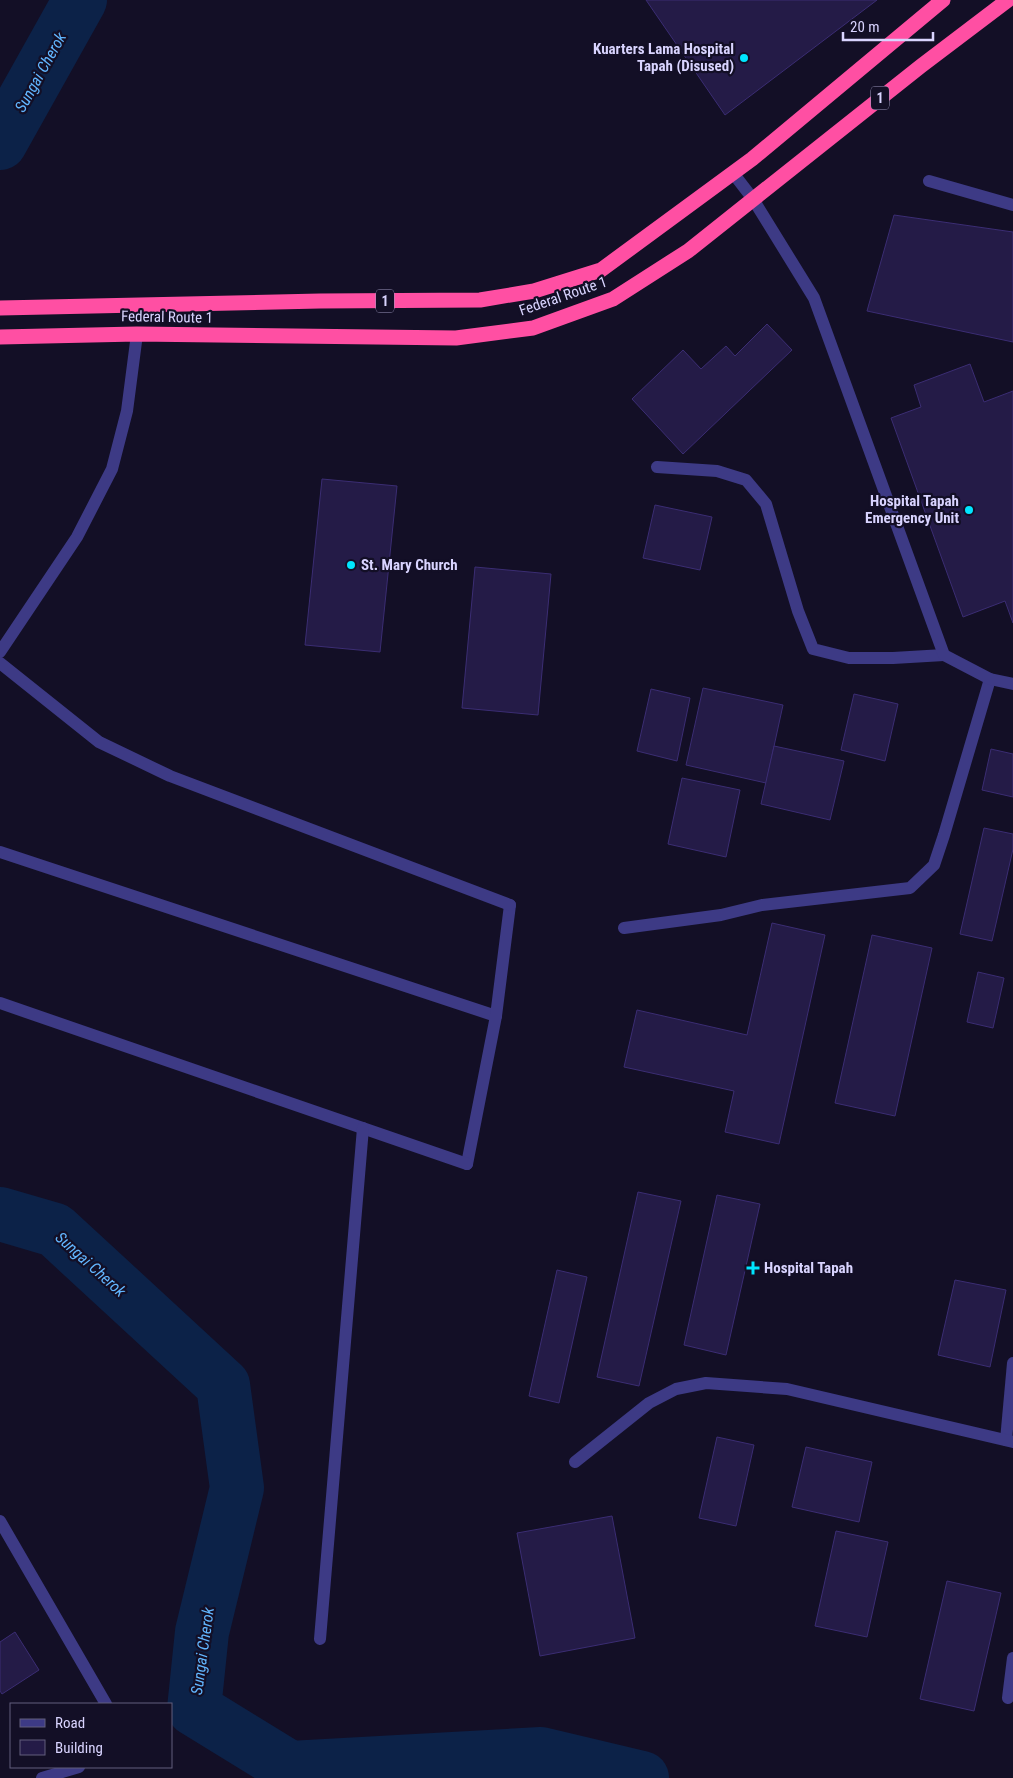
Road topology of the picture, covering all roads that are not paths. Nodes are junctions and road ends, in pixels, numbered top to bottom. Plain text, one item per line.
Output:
1 (943, 0) edge
2 (1008, 0) edge
3 (733, 173) junction
4 (929, 181) dead end
5 (753, 198) junction
6 (1013, 205) edge
7 (0, 308) edge
8 (137, 334) junction
9 (0, 336) edge
10 (657, 467) dead end
11 (0, 652) edge
12 (944, 655) junction
13 (0, 663) edge
14 (990, 679) junction
15 (1013, 684) edge
16 (0, 852) edge
17 (624, 928) dead end
18 (0, 1003) edge
19 (496, 1016) junction
20 (363, 1128) junction
21 (1013, 1363) edge
22 (1009, 1441) edge
23 (575, 1462) dead end
24 (0, 1521) edge
25 (320, 1639) dead end
26 (1013, 1658) edge
27 (1008, 1698) dead end
28 (105, 1703) edge
29 (76, 1768) edge
30 (42, 1778) edge

1 - 3 highway, Federal Route 1 / 1
2 - 5 highway, Federal Route 1 / 1
3 - 5 street
3 - 7 highway, Federal Route 1 / 1
4 - 6 street
5 - 8 highway, Federal Route 1 / 1
5 - 12 street
8 - 9 highway, Federal Route 1 / 1
8 - 11 street
10 - 12 street
12 - 14 street
13 - 19 street
14 - 15 street
14 - 17 street
16 - 19 street
18 - 20 street
19 - 20 street
20 - 25 street
21 - 22 street
22 - 23 street
24 - 28 street
26 - 27 street
29 - 30 street

